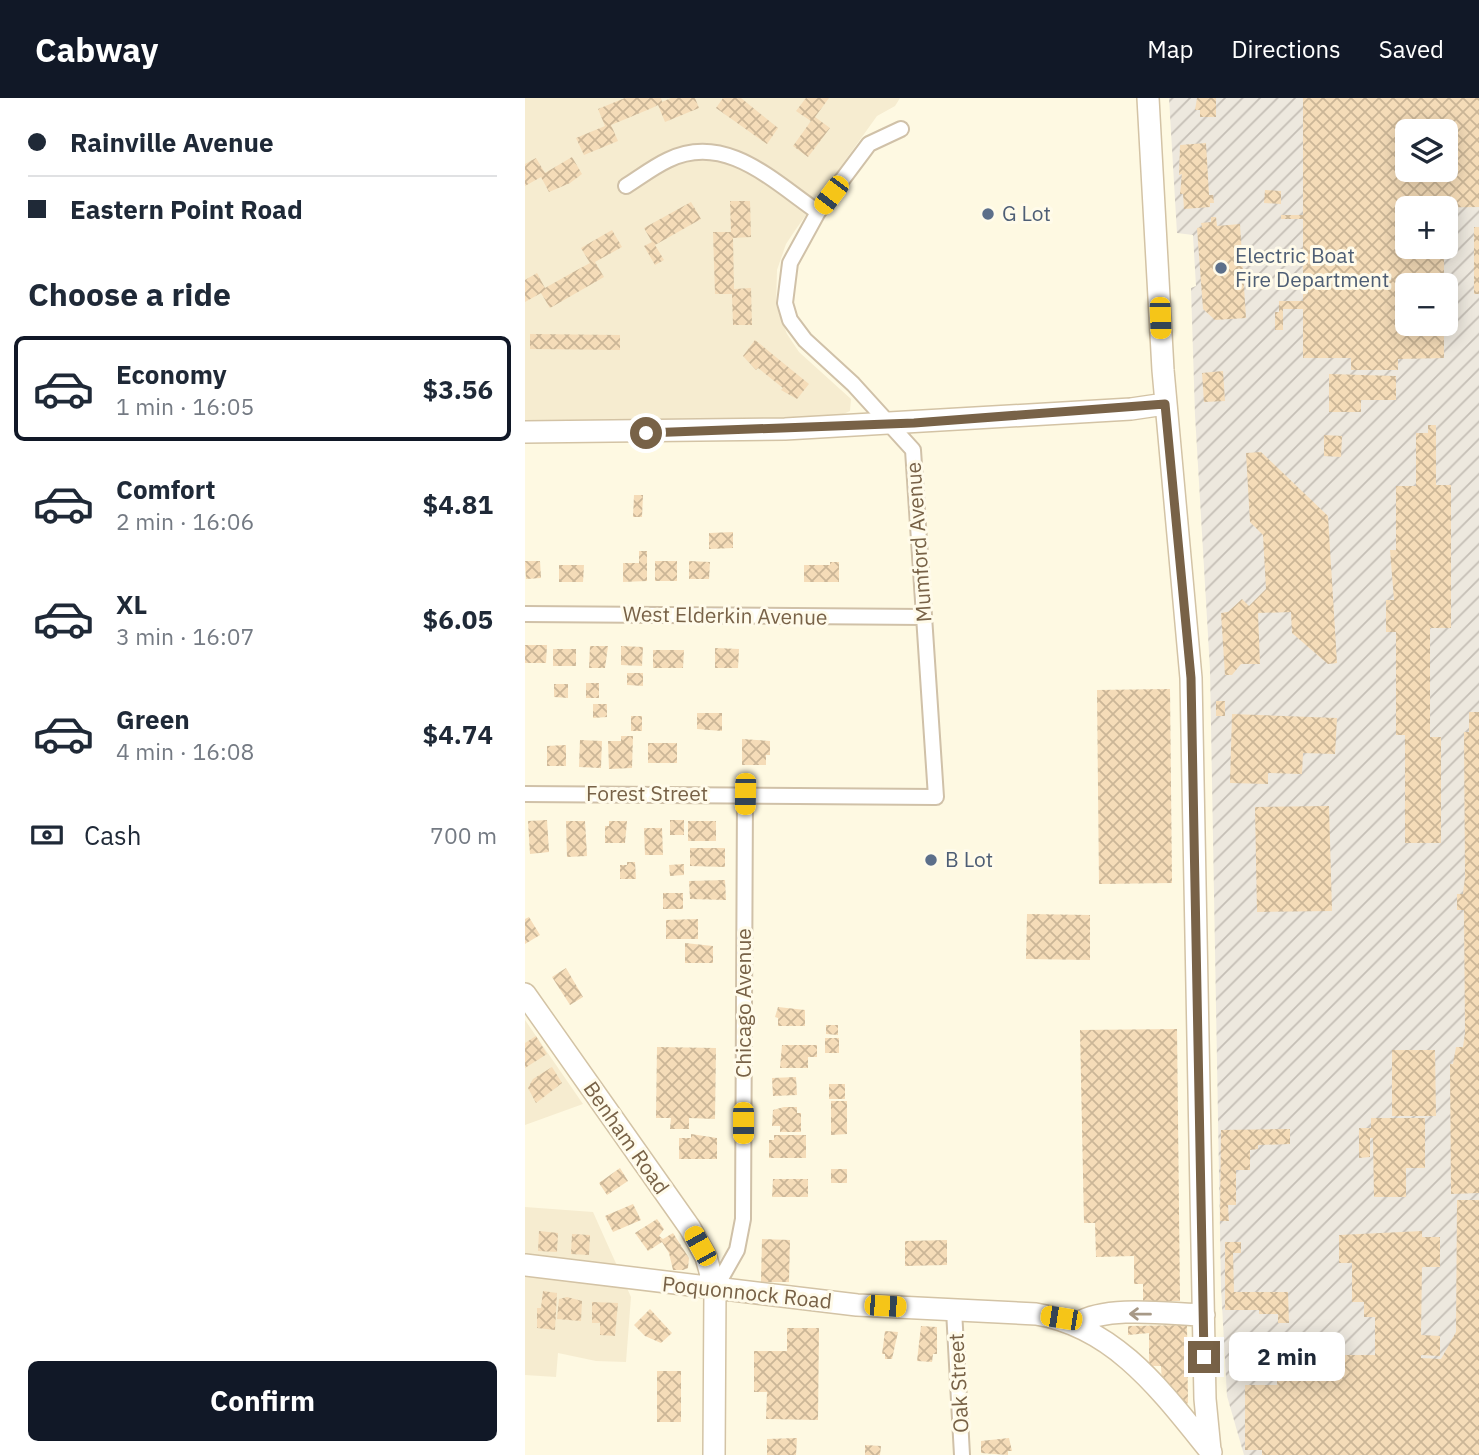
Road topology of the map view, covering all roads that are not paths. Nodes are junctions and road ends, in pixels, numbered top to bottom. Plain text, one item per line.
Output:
1 (1148, 98) edge
2 (901, 129) dead end
3 (626, 186) dead end
4 (818, 212) junction
5 (1165, 404) junction
6 (888, 424) junction
7 (525, 432) edge
8 (525, 614) edge
9 (924, 617) junction
10 (525, 794) edge
11 (745, 794) junction
12 (936, 797) joint
13 (525, 994) edge
14 (525, 1265) edge
15 (715, 1289) junction
16 (954, 1310) junction
17 (1204, 1315) junction
18 (1078, 1324) junction
19 (1211, 1453) edge
20 (714, 1455) edge
21 (962, 1455) edge

1 - 5 main road
2 - 4 street, Mumford Avenue
3 - 4 street
4 - 6 street, Mumford Avenue
5 - 6 main road
5 - 17 main road
6 - 7 main road
6 - 9 street, Mumford Avenue
8 - 9 street, West Elderkin Avenue
9 - 12 street, Mumford Avenue
10 - 11 street, Forest Street
11 - 12 street, Forest Street
11 - 15 street, Chicago Avenue
13 - 15 main road, Benham Road
14 - 15 main road, Poquonnock Road
15 - 16 main road, Poquonnock Road
15 - 20 main road, Benham Road
16 - 18 main road, Poquonnock Road
16 - 21 street, Oak Street
17 -> 18 main road
17 - 19 main road
18 - 19 main road, Poquonnock Road

